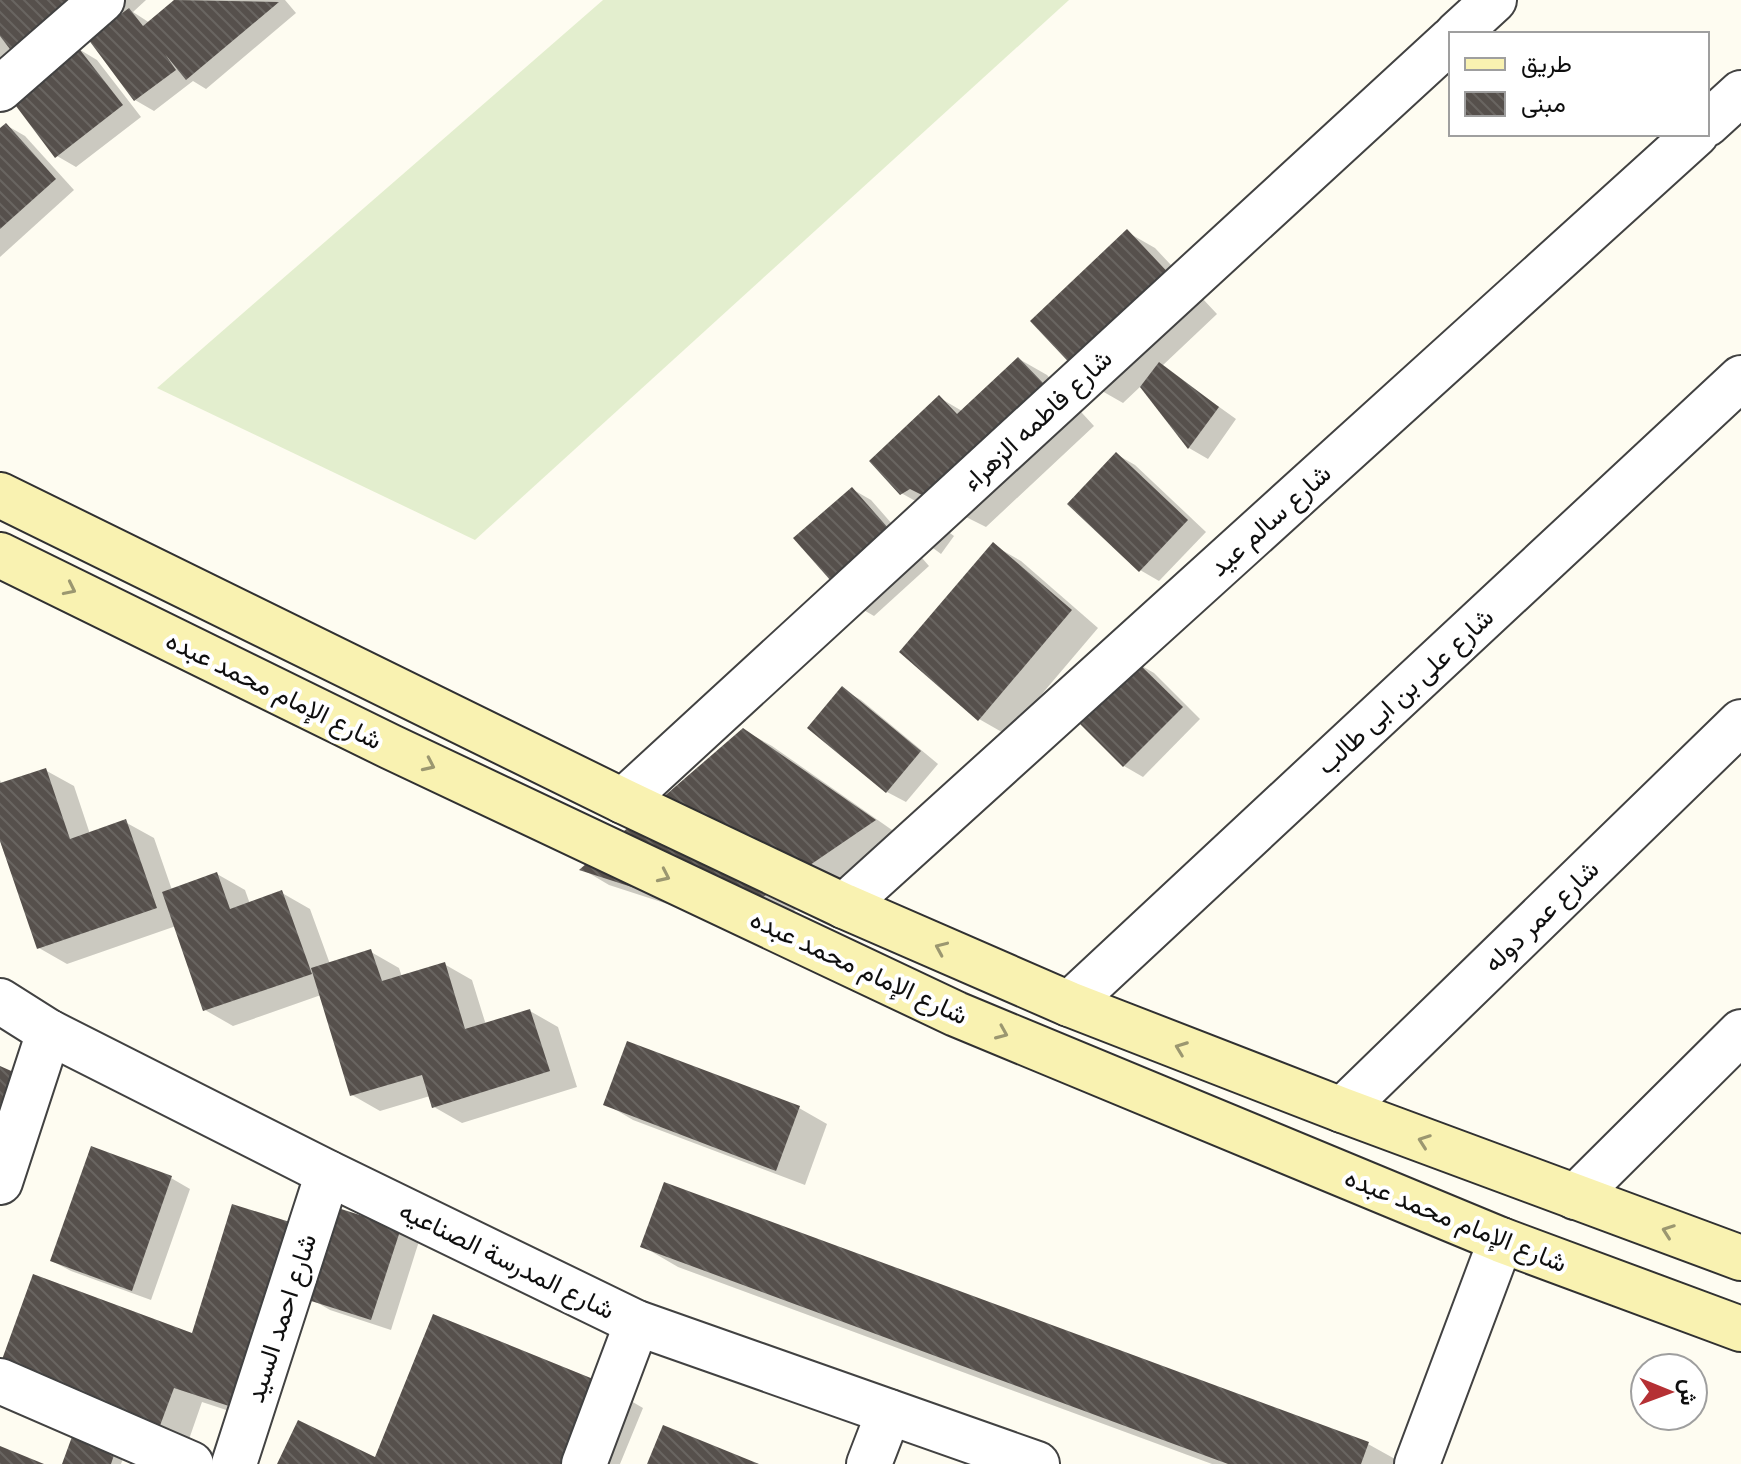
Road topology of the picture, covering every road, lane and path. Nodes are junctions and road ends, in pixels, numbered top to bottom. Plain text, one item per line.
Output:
1 (102, 0) edge
2 (1494, 0) edge
3 (1459, 32) edge
4 (1449, 42) edge
5 (0, 89) edge
6 (1741, 93) edge
7 (1709, 122) edge
8 (1694, 136) edge
9 (1741, 378) edge
10 (0, 495) edge
11 (0, 555) edge
12 (1741, 722) edge
13 (623, 801) junction
14 (844, 906) junction
15 (0, 1001) edge
16 (1069, 1004) junction
17 (49, 1032) junction
18 (1741, 1032) edge
19 (1342, 1110) junction
20 (328, 1173) junction
21 (0, 1182) edge
22 (1575, 1197) junction
23 (1501, 1240) junction
24 (1741, 1258) edge
25 (637, 1323) junction
26 (1741, 1329) edge
27 (0, 1381) edge
28 (889, 1412) junction
29 (191, 1464) edge
30 (234, 1464) edge
31 (584, 1464) edge
32 (869, 1464) edge
33 (1037, 1464) edge
34 (1417, 1464) edge

1 - 5 street
2 - 3 street
4 - 13 street, شارع فاطمه الزهراء
6 - 7 street
8 - 14 street, شارع سالم عيد
9 - 16 street, شارع على بن ابى طالب
10 - 13 main road, شارع الإمام محمد عبده
11 -> 23 main road, شارع الإمام محمد عبده
12 - 19 street, شارع عمر دوله
13 - 14 main road, شارع الإمام محمد عبده
16 -> 14 main road, شارع الإمام محمد عبده
15 - 17 street, شارع المدرسة الصناعيه
19 -> 16 main road, شارع الإمام محمد عبده
17 - 20 street, شارع المدرسة الصناعيه
17 - 21 street
18 - 22 street
22 -> 19 main road, شارع الإمام محمد عبده
20 - 25 street, شارع المدرسة الصناعيه
20 - 30 street, شارع احمد السيد
24 -> 22 main road, شارع الإمام محمد عبده
23 - 26 main road, شارع الإمام محمد عبده
23 - 34 street
25 - 28 street, شارع المدرسة الصناعيه
25 - 31 street
27 - 29 street
28 - 32 street
28 - 33 street, شارع المدرسة الصناعيه

